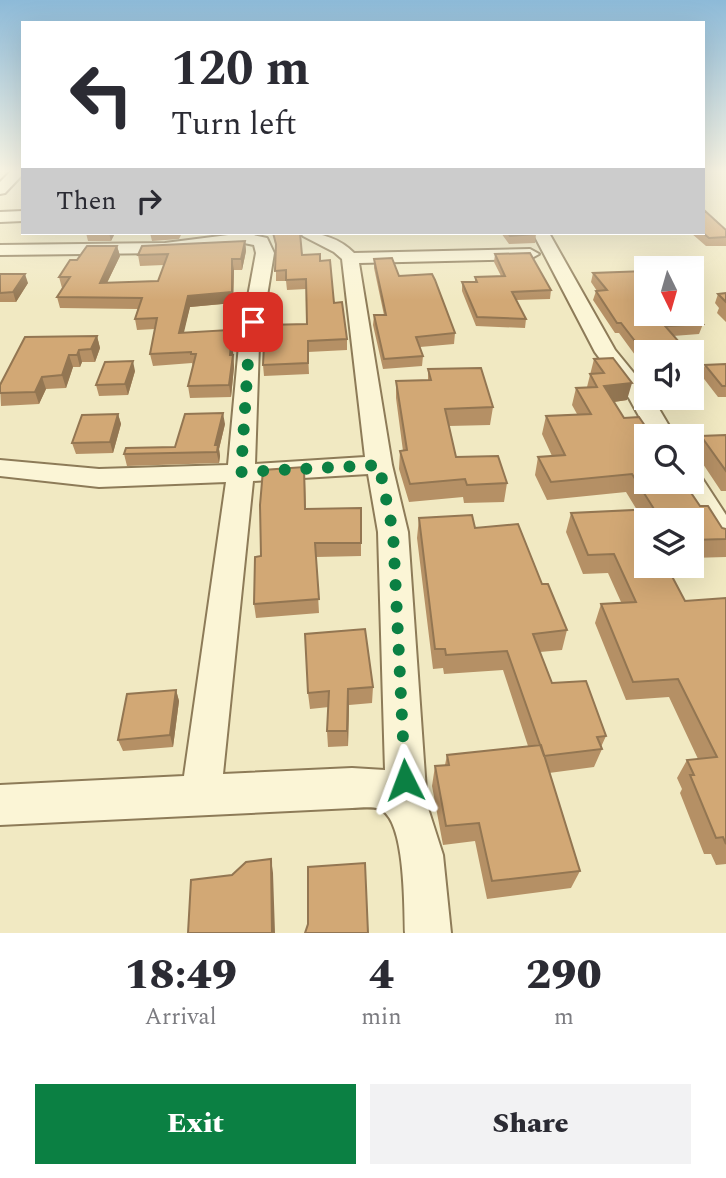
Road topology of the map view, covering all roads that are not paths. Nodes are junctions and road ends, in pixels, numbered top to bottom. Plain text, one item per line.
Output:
1 (21, 216) edge
2 (0, 217) edge
3 (253, 235) edge
4 (313, 235) edge
5 (542, 235) edge
6 (0, 250) edge
7 (553, 253) junction
8 (350, 258) junction
9 (656, 424) edge
10 (379, 465) junction
11 (0, 468) edge
12 (241, 472) junction
13 (698, 494) edge
14 (726, 538) edge
15 (201, 795) junction
16 (0, 806) edge
17 (407, 807) junction
18 (428, 933) edge

1 - 2 street
3 - 6 street
3 - 12 street
4 - 8 street
5 - 7 street
7 - 8 street
7 - 9 street
8 - 10 street
10 - 12 street
10 - 17 street
11 - 12 street
12 - 15 street
13 - 14 street
15 - 16 street
15 - 17 street
17 - 18 street

